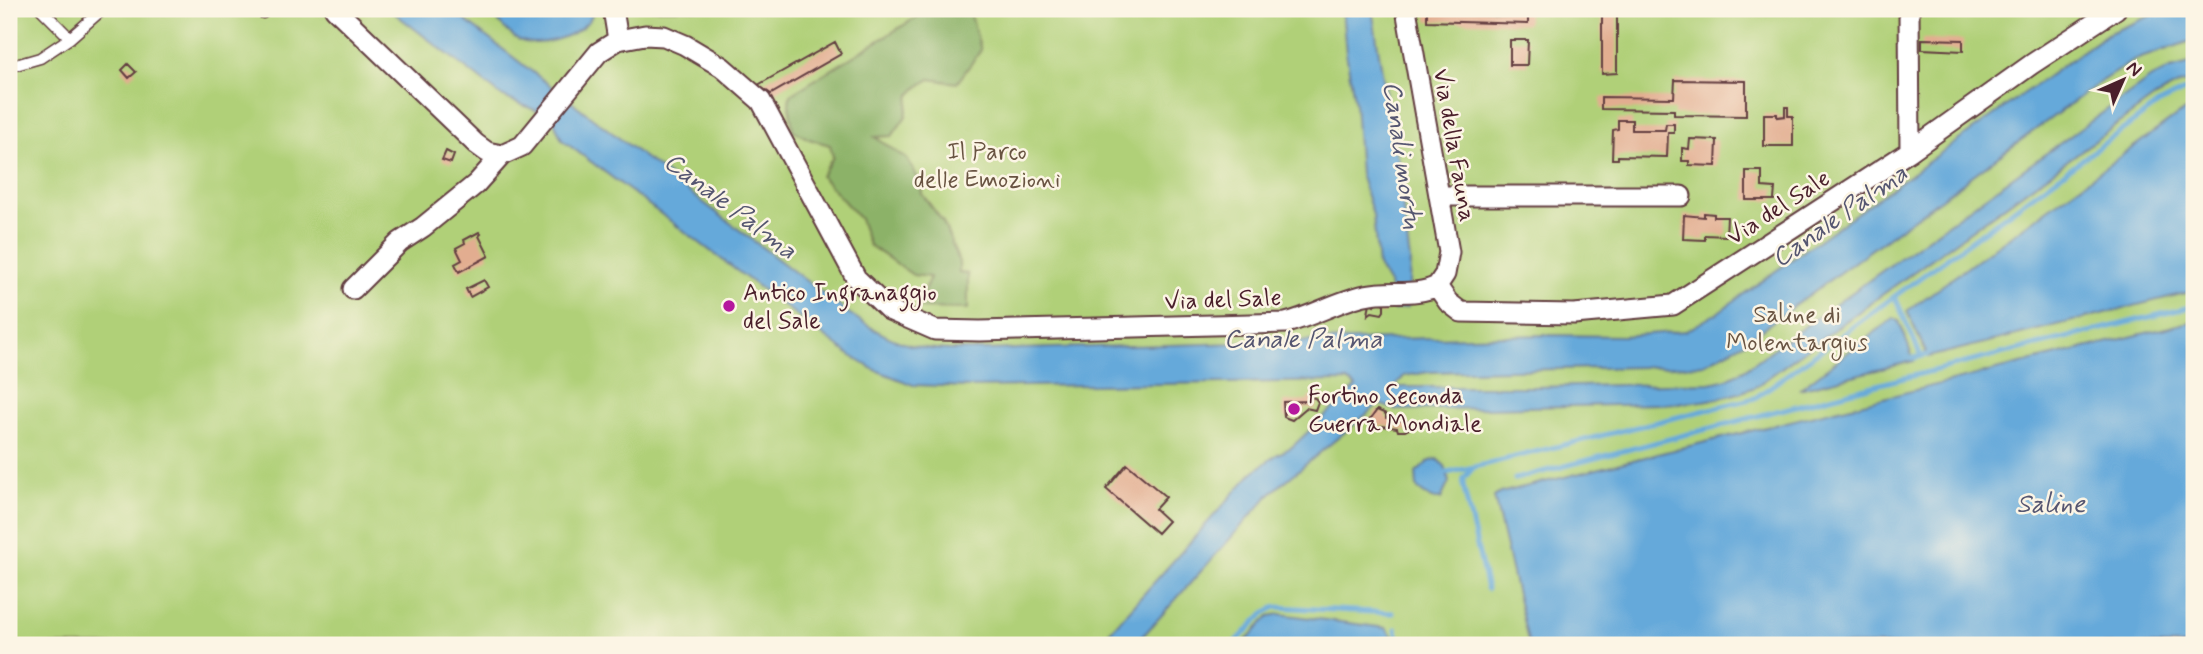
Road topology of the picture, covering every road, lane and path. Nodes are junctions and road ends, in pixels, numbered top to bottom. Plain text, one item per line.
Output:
1 (41, 9) edge
2 (103, 9) edge
3 (335, 9) edge
4 (613, 9) edge
5 (1406, 9) edge
6 (1909, 9) edge
7 (2116, 9) edge
8 (70, 38) junction
9 (618, 40) junction
10 (9, 67) edge
11 (1910, 151) junction
12 (502, 155) junction
13 (1440, 196) junction
14 (1681, 196) dead end
15 (1437, 286) junction
16 (353, 289) dead end

1 - 8 lane
2 - 8 lane
3 - 12 street
4 - 9 street
5 - 13 street, Via della Fauna
6 - 11 street
7 - 11 street, Via del Sale
8 - 10 lane
9 - 12 street
9 - 15 street, Via del Sale
11 - 15 street, Via del Sale
12 - 16 street
13 - 14 street
13 - 15 street, Via della Fauna

